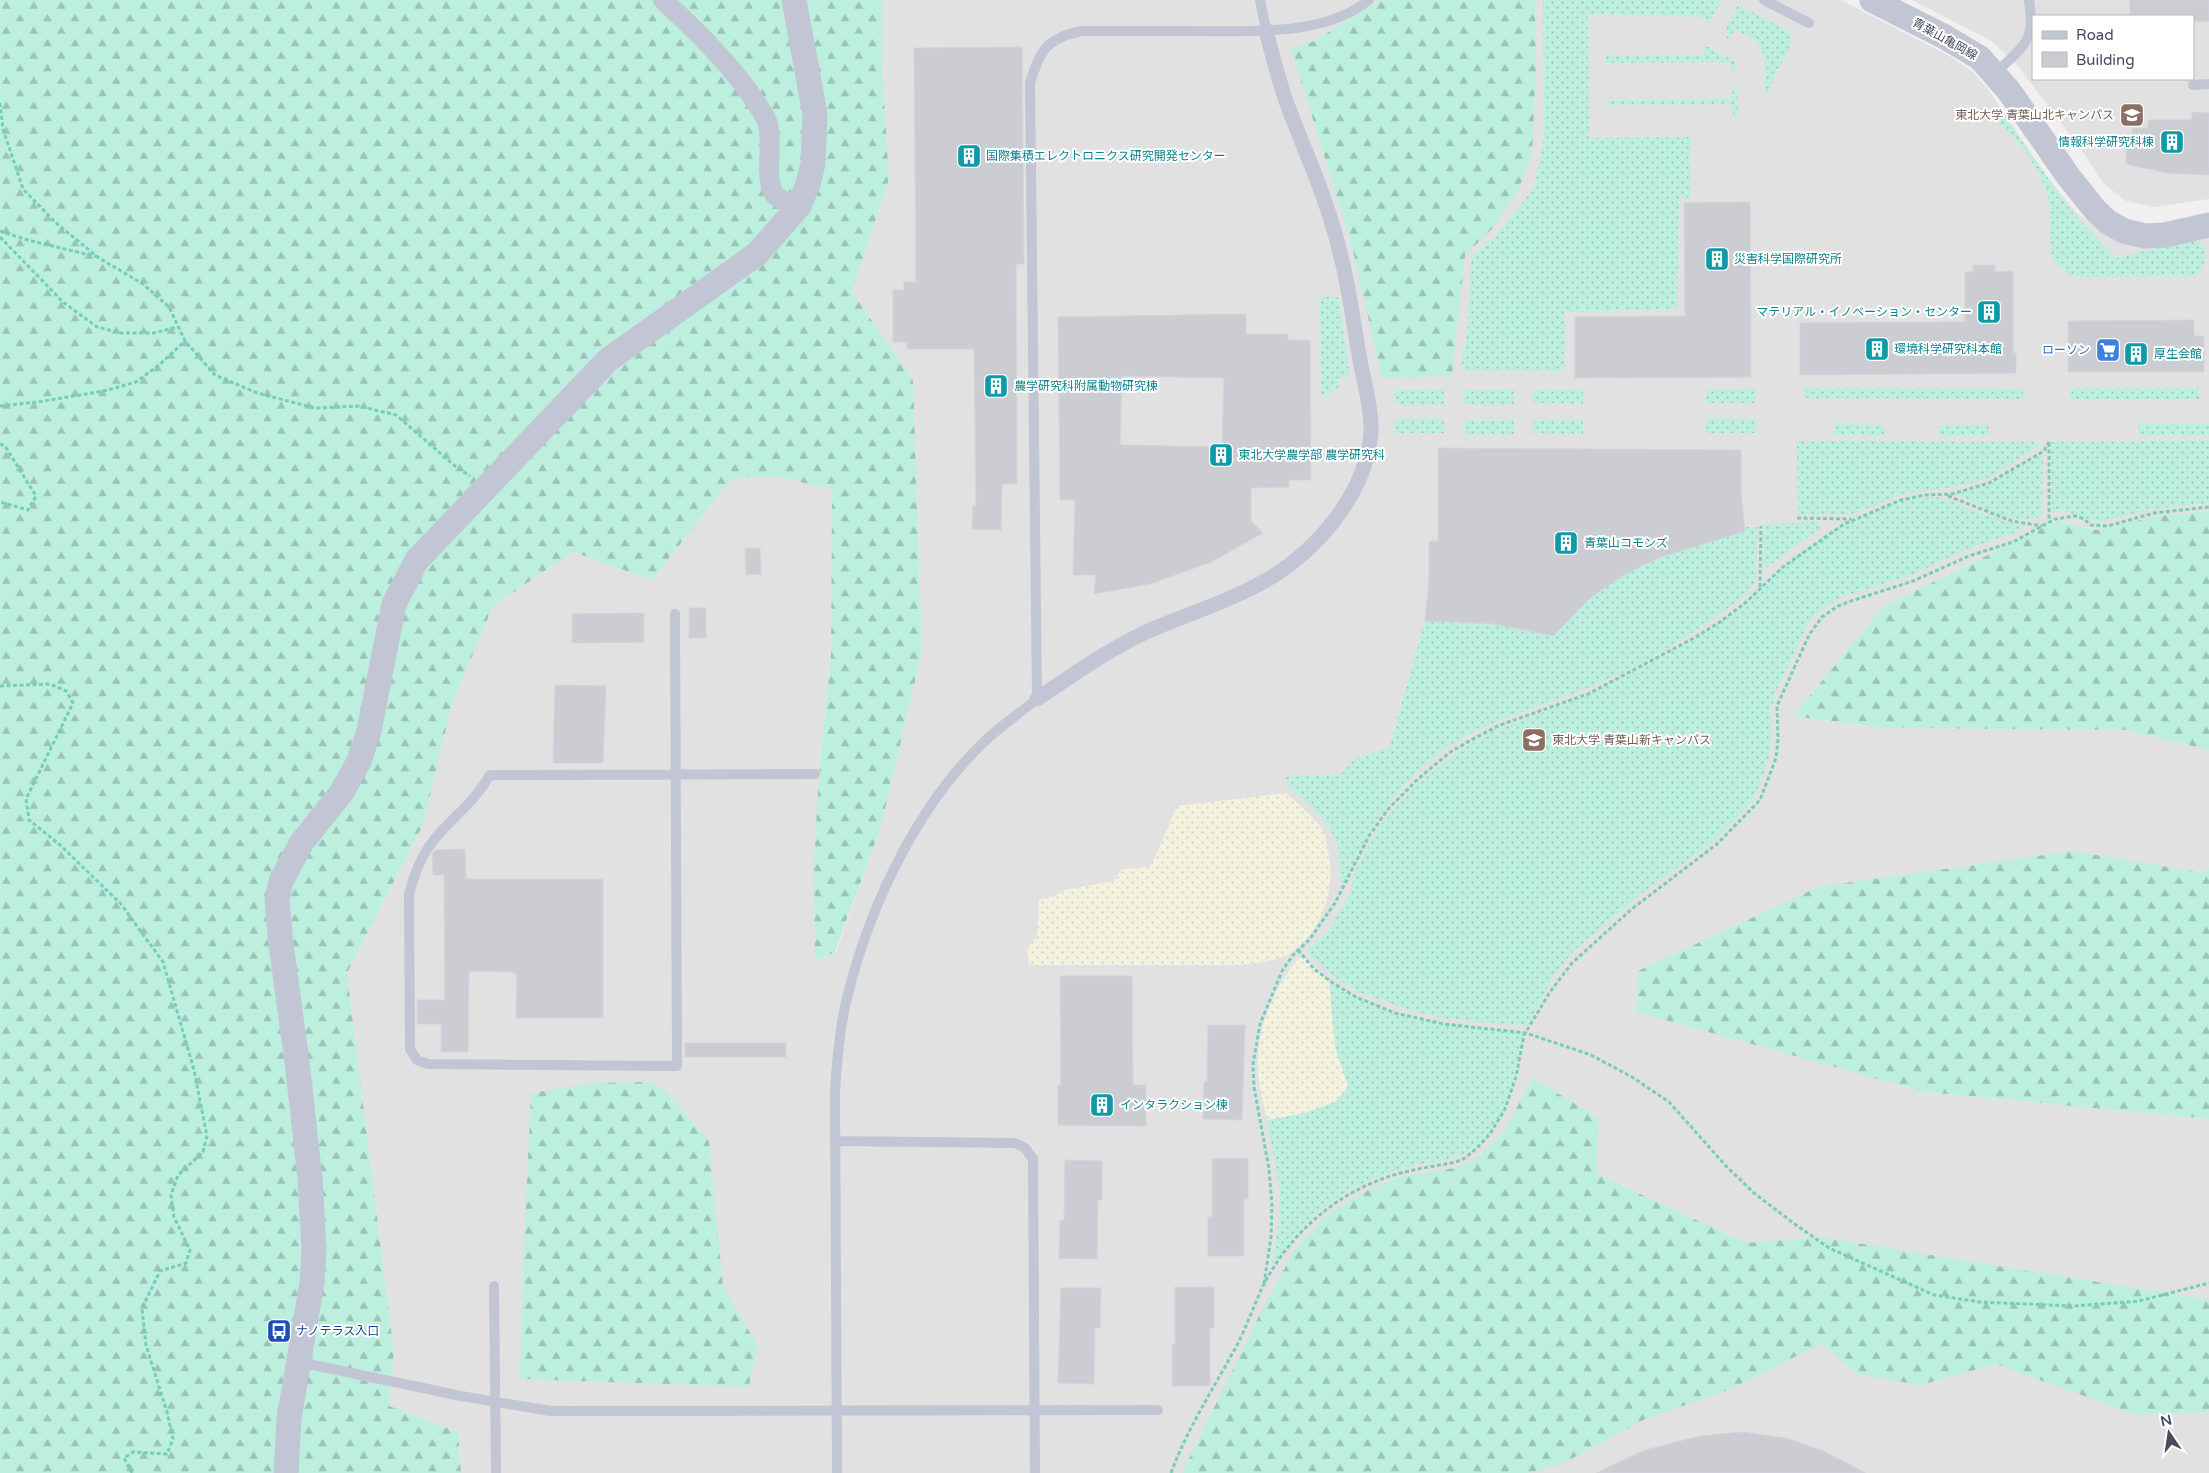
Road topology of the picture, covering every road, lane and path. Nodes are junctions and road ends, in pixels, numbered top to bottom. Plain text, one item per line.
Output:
1 (664, 0) edge
2 (794, 0) edge
3 (1260, 0) edge
4 (1369, 0) edge
5 (1764, 0) edge
6 (1872, 0) edge
7 (2030, 0) edge
8 (1809, 24) dead end
9 (1266, 30) junction
10 (1995, 74) junction
11 (2209, 84) edge
12 (2193, 85) dead end
13 (0, 103) edge
14 (799, 206) junction
15 (2209, 225) edge
16 (0, 231) edge
17 (0, 237) edge
18 (99, 258) junction
19 (178, 327) junction
20 (185, 341) junction
21 (0, 406) edge
22 (0, 444) edge
23 (487, 487) junction
24 (1946, 494) junction
25 (0, 502) edge
26 (2209, 507) edge
27 (1797, 518) dead end
28 (1854, 519) junction
29 (2050, 522) junction
30 (1761, 526) dead end
31 (2042, 526) junction
32 (1760, 588) junction
33 (675, 614) dead end
34 (0, 686) edge
35 (1037, 700) junction
36 (677, 774) junction
37 (814, 774) dead end
38 (1298, 950) junction
39 (1526, 1033) junction
40 (835, 1140) junction
41 (2209, 1283) edge
42 (1264, 1285) junction
43 (494, 1286) dead end
44 (298, 1362) junction
45 (495, 1402) junction
46 (1034, 1409) junction
47 (1158, 1410) dead end
48 (837, 1411) junction
49 (132, 1473) edge
50 (286, 1473) edge
51 (496, 1473) edge
52 (837, 1473) edge
53 (1035, 1473) edge
54 (1171, 1473) edge

1 - 14 street
2 - 14 street
3 - 9 lane
4 - 9 lane
5 - 8 lane
6 - 10 street, 青葉山亀岡線
7 - 10 lane
9 - 35 street
9 - 35 lane
10 - 15 street, 青葉山亀岡線
11 - 12 lane
13 - 18 path
14 - 23 street
16 - 18 path
17 - 19 path
18 - 19 path
19 - 20 path
20 - 21 path
20 - 23 path
22 - 25 path
23 - 44 street
24 - 28 path
24 - 29 path
24 - 31 path
26 - 29 path
27 - 28 path
28 - 32 path
29 - 31 path
30 - 32 path
31 - 39 path
32 - 38 path
33 - 36 lane
34 - 49 path
35 - 40 lane
36 - 36 lane
36 - 37 lane
38 - 39 path
38 - 42 path
39 - 41 path
39 - 42 path
40 - 46 lane
40 - 48 lane
42 - 54 path
43 - 45 lane
44 - 45 lane
44 - 50 street
45 - 48 lane
45 - 51 lane
46 - 47 lane
46 - 48 lane
46 - 53 lane
48 - 52 lane

